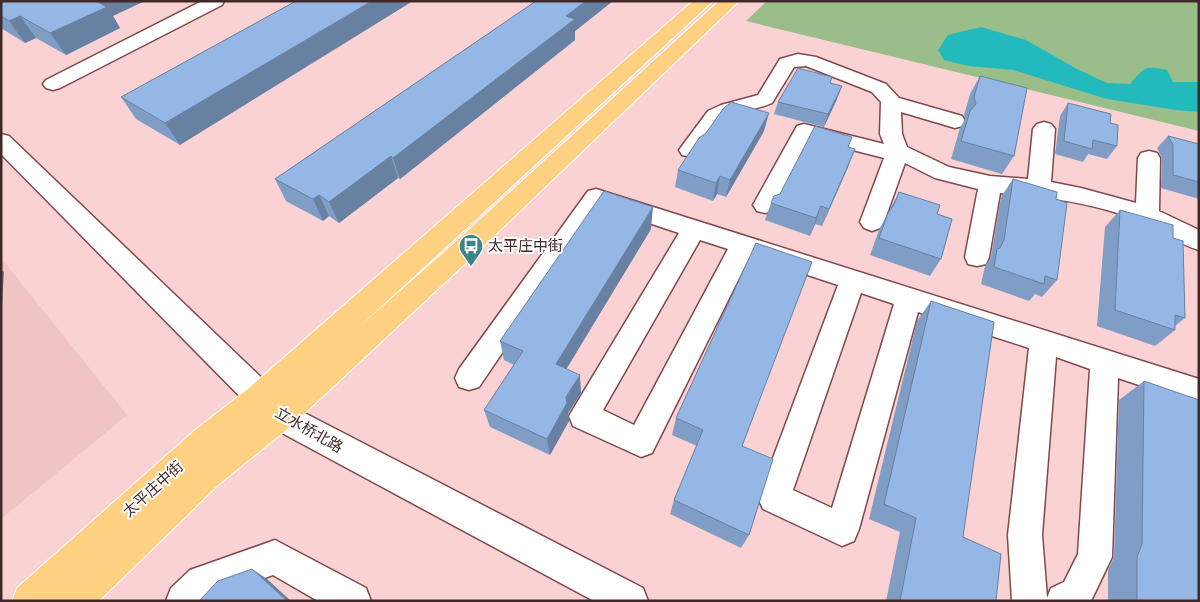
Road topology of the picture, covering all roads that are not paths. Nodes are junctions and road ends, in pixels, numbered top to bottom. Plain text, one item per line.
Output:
1 (216, 1) edge
2 (704, 1) edge
3 (730, 1) edge
4 (53, 84) dead end
5 (892, 102) junction
6 (955, 121) dead end
7 (1044, 130) dead end
8 (1, 141) edge
9 (690, 150) edge
10 (898, 150) junction
11 (1149, 158) dead end
12 (990, 184) junction
13 (1039, 188) junction
14 (765, 205) dead end
15 (1147, 215) junction
16 (872, 222) dead end
17 (694, 229) junction
18 (1199, 241) edge
19 (743, 245) junction
20 (977, 258) dead end
21 (853, 280) junction
22 (909, 298) junction
23 (1043, 342) junction
24 (1104, 362) junction
25 (469, 378) dead end
26 (1199, 392) edge
27 (270, 407) junction
28 (30, 601) edge
29 (72, 601) edge
30 (184, 601) edge
31 (353, 601) edge
32 (630, 601) edge
33 (1030, 601) edge
34 (1064, 601) edge

1 - 4 street
2 - 27 main road, 太平庄中街
3 - 27 main road, 太平庄中街
5 - 6 street
5 - 9 street
5 - 10 street
7 - 13 street
8 - 27 street, 立水桥北路
10 - 12 street
10 - 14 street
10 - 16 street
11 - 15 street
12 - 13 street
12 - 20 street
13 - 15 street
15 - 18 street
17 - 19 street
17 - 19 street
17 - 25 street
19 - 21 street
21 - 22 street
21 - 22 street
22 - 23 street
23 - 24 street
23 - 33 street
24 - 26 street
24 - 34 street
27 - 28 main road, 太平庄中街
27 - 29 main road, 太平庄中街
27 - 32 street, 立水桥北路
30 - 31 street

